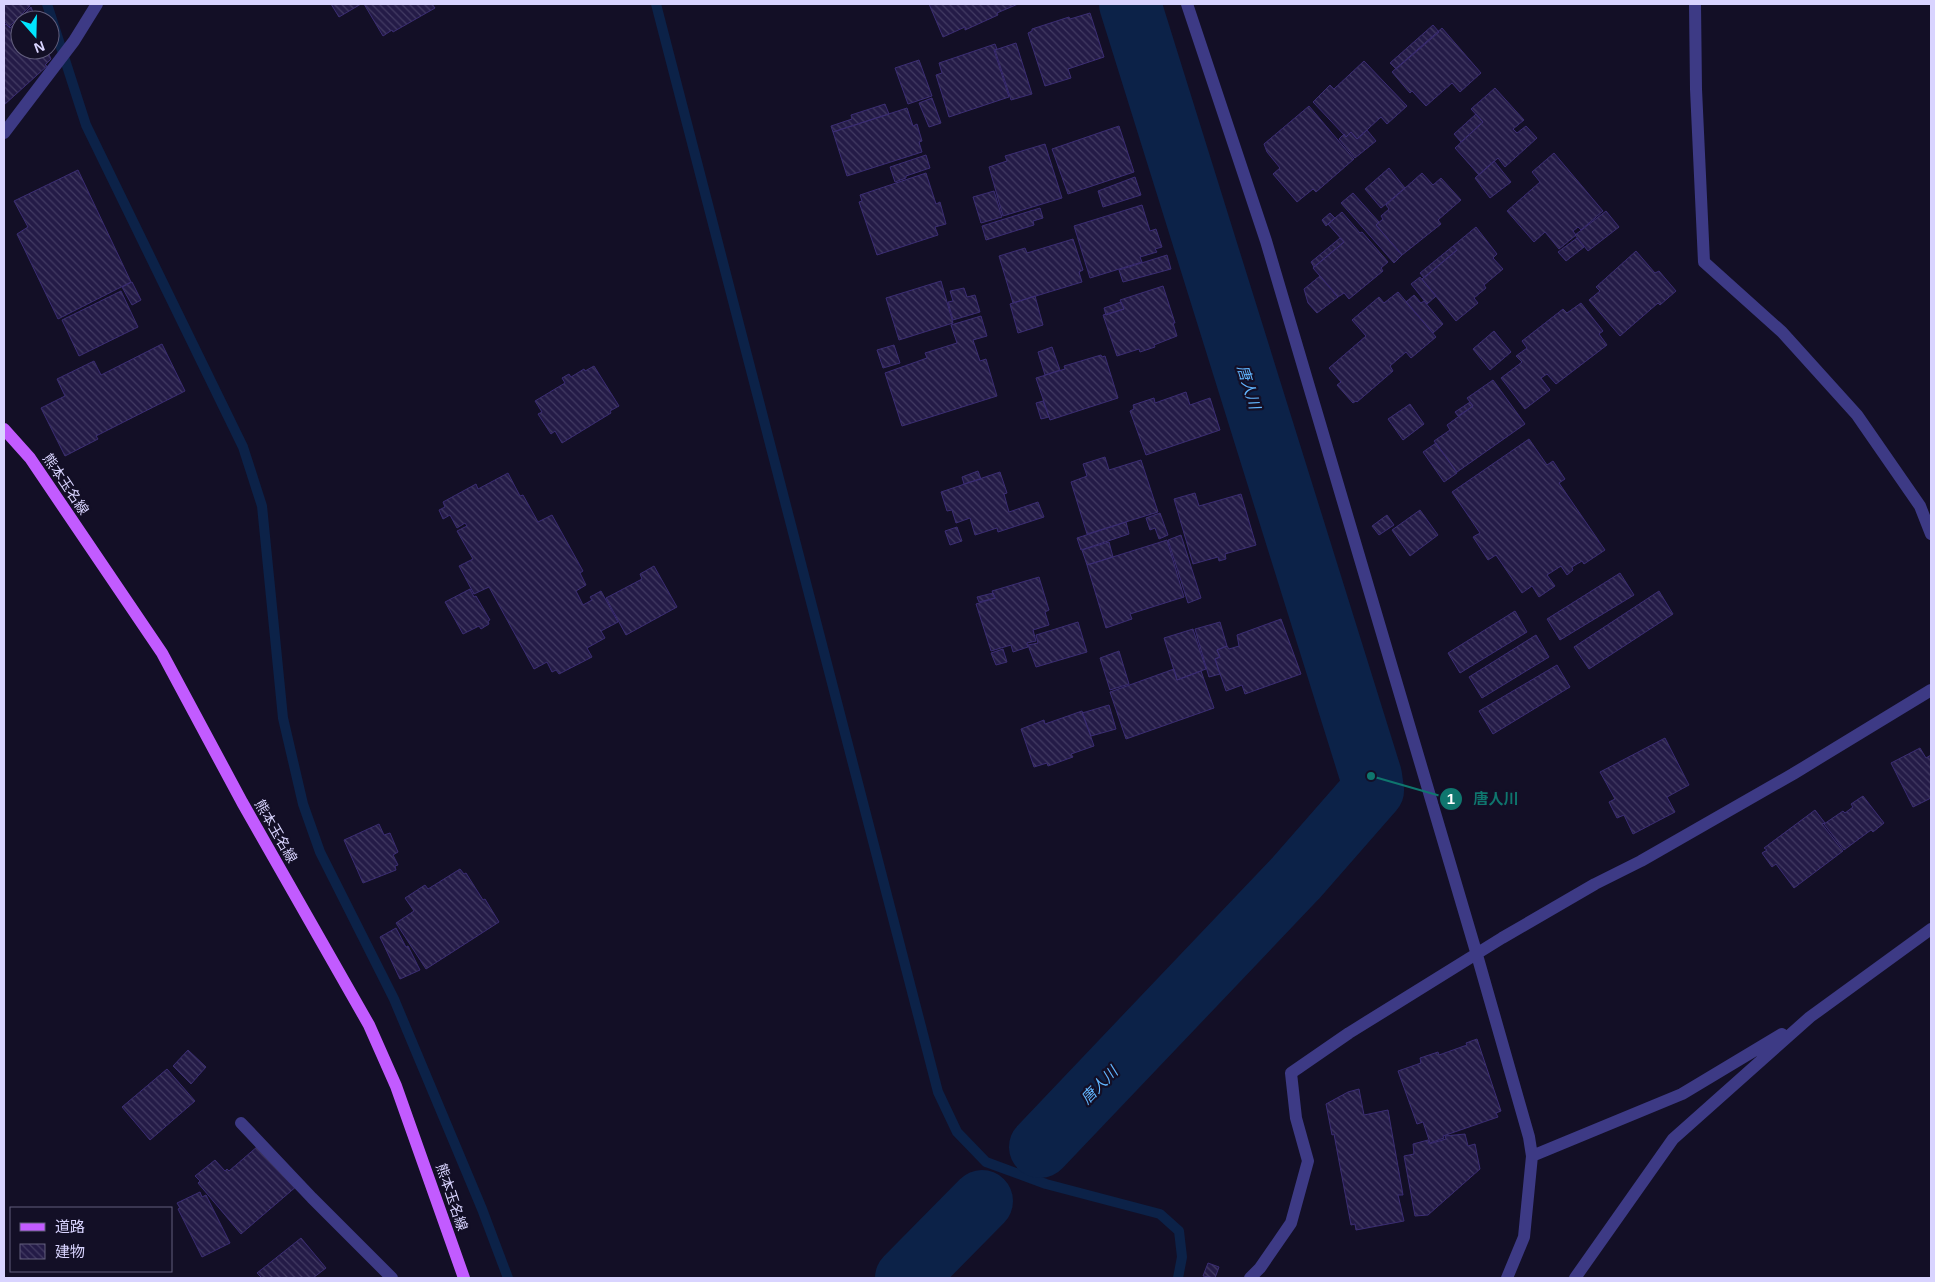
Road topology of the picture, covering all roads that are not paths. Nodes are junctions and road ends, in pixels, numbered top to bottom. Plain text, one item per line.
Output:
1 (97, 4) edge
2 (1187, 4) edge
3 (1695, 4) edge
4 (4, 133) edge
5 (4, 430) edge
6 (1931, 534) edge
7 (1931, 690) edge
8 (1931, 929) edge
9 (1477, 955) junction
10 (1810, 1017) junction
11 (241, 1123) dead end
12 (1532, 1156) junction
13 (392, 1278) edge
14 (464, 1278) edge
15 (1250, 1278) edge
16 (1508, 1278) edge
17 (1575, 1278) edge

1 - 4 street
2 - 9 street
3 - 6 street
5 - 14 main road, 熊本玉名線
7 - 9 street
8 - 10 street
9 - 12 street
9 - 15 street
10 - 12 street
10 - 17 street
11 - 13 street
12 - 16 street

